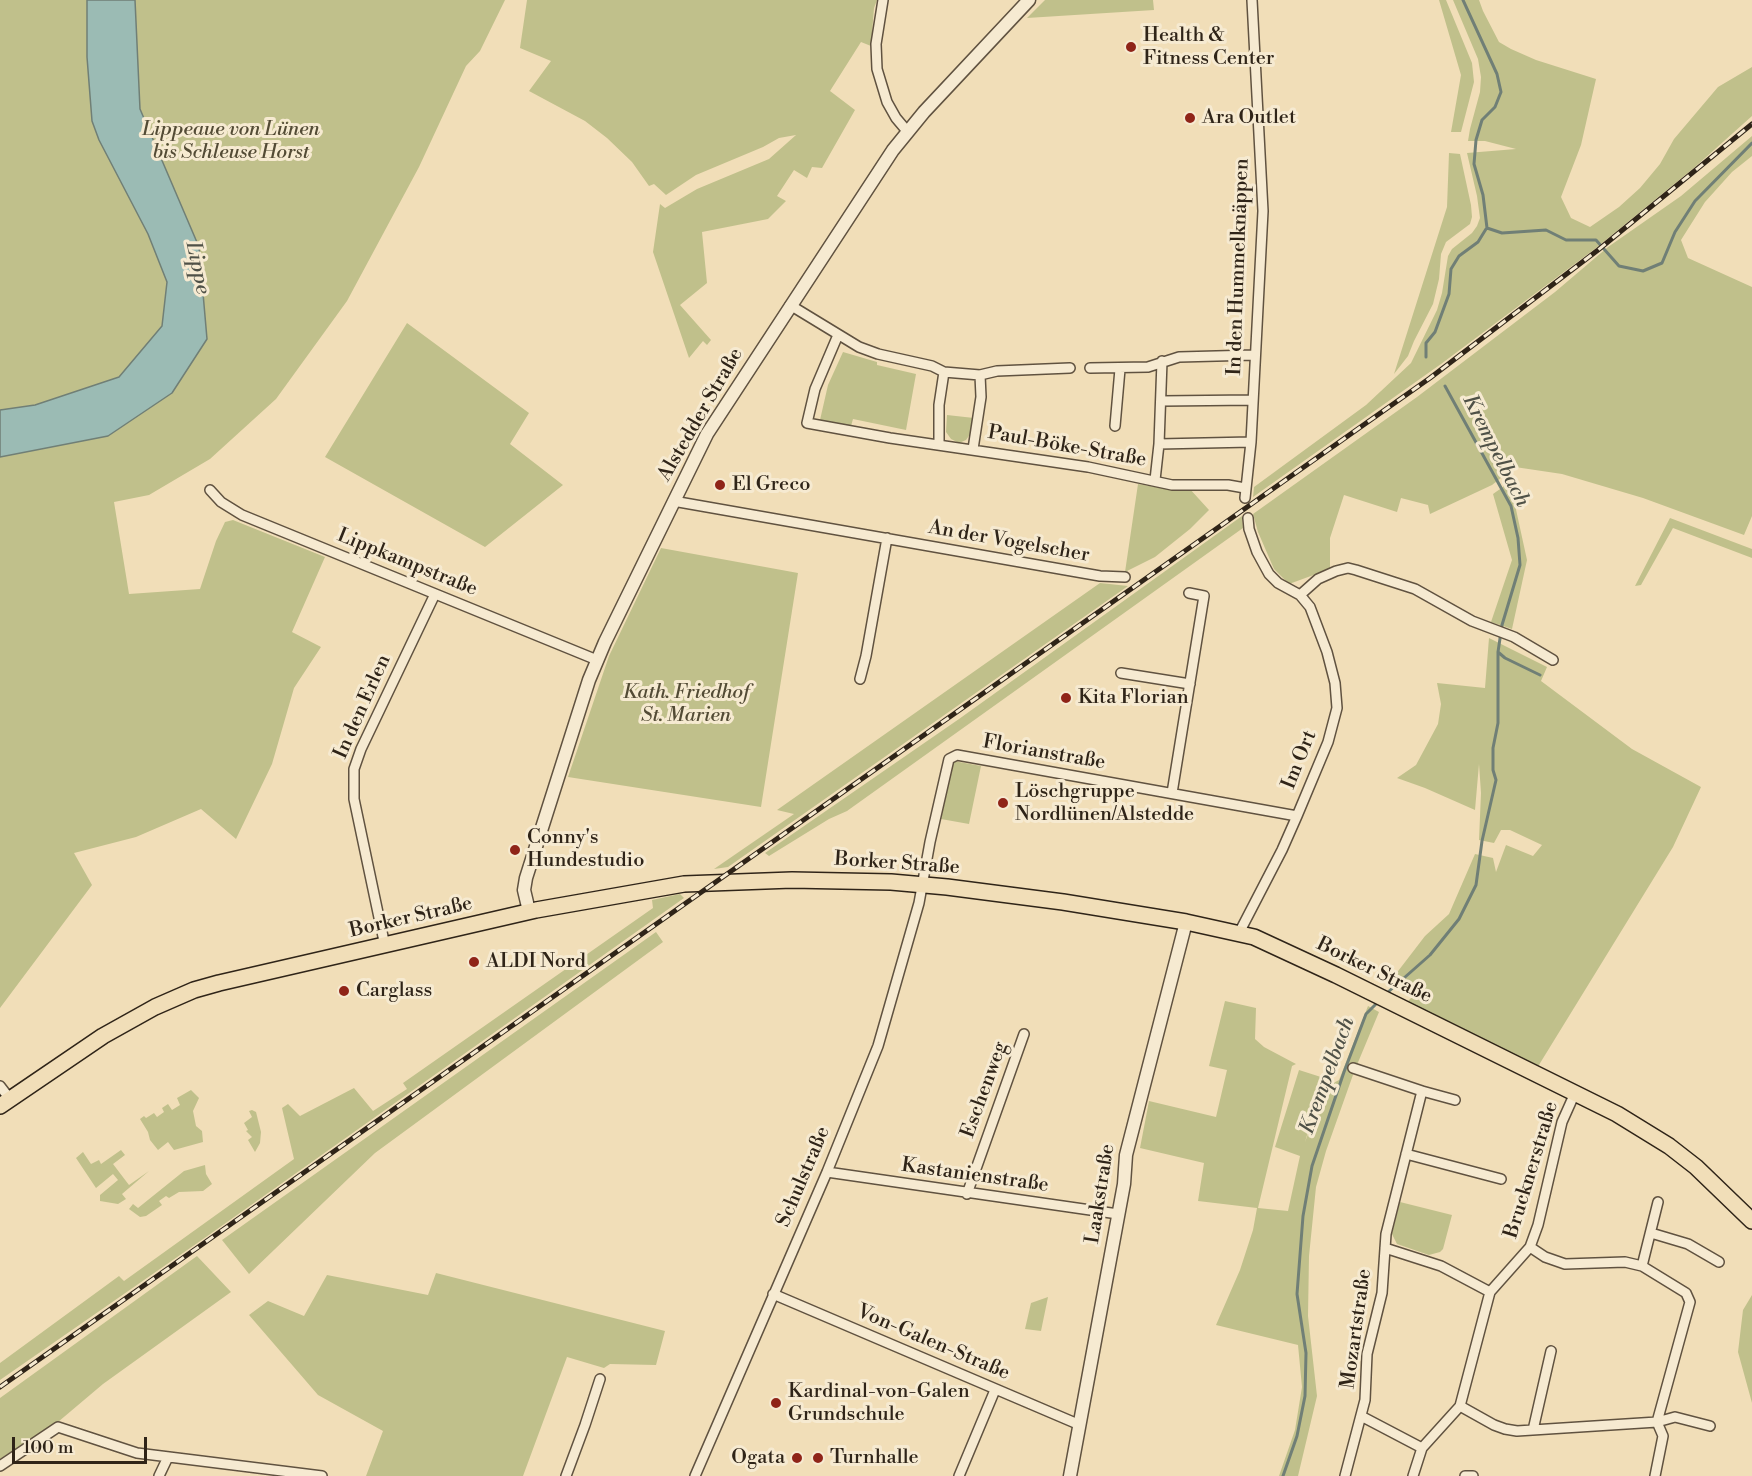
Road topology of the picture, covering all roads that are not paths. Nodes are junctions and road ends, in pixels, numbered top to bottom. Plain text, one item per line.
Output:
1 (883, 0) edge
2 (1029, 0) edge
3 (1252, 0) edge
4 (907, 131) junction
5 (790, 305) junction
6 (838, 335) junction
7 (1254, 355) junction
8 (1162, 362) junction
9 (1070, 368) dead end
10 (1090, 368) dead end
11 (1120, 369) junction
12 (944, 372) junction
13 (980, 375) junction
14 (1253, 400) junction
15 (1162, 401) junction
16 (1116, 426) dead end
17 (1251, 442) junction
18 (1160, 444) junction
19 (939, 445) junction
20 (973, 449) junction
21 (1155, 480) junction
22 (210, 490) dead end
23 (1245, 493) joint
24 (673, 501) junction
25 (1248, 518) dead end
26 (887, 538) junction
27 (1125, 577) dead end
28 (1189, 593) dead end
29 (435, 594) junction
30 (1300, 595) junction
31 (597, 660) junction
32 (1553, 660) dead end
33 (1121, 673) dead end
34 (860, 679) dead end
35 (1190, 684) junction
36 (1172, 793) junction
37 (1297, 816) junction
38 (922, 885) junction
39 (529, 911) junction
40 (1186, 922) junction
41 (1239, 933) junction
42 (385, 946) junction
43 (1024, 1034) dead end
44 (1353, 1068) dead end
45 (0, 1086) edge
46 (1422, 1091) junction
47 (1575, 1093) junction
48 (1455, 1100) dead end
49 (5, 1103) edge
50 (1406, 1154) junction
51 (827, 1172) junction
52 (1501, 1179) dead end
53 (967, 1194) junction
54 (1658, 1202) dead end
55 (1119, 1214) junction
56 (1752, 1221) edge
57 (1651, 1233) junction
58 (1530, 1247) junction
59 (1385, 1248) junction
60 (1719, 1262) dead end
61 (1642, 1266) junction
62 (1490, 1292) junction
63 (773, 1294) junction
64 (1551, 1351) dead end
65 (600, 1379) dead end
66 (995, 1390) junction
67 (1460, 1406) junction
68 (1361, 1416) junction
69 (1657, 1422) junction
70 (1080, 1425) junction
71 (1710, 1426) dead end
72 (1533, 1430) junction
73 (1422, 1448) junction
74 (168, 1457) junction
75 (0, 1466) edge
76 (296, 1474) edge
77 (159, 1476) edge
78 (322, 1476) edge
79 (566, 1476) edge
80 (695, 1476) edge
81 (959, 1476) edge
82 (1070, 1476) edge
83 (1345, 1476) edge
84 (1413, 1476) edge
85 (1465, 1476) edge
86 (1473, 1476) edge
87 (1655, 1476) edge

1 - 4 street
2 - 4 street, Alstedder Straße
3 - 7 street, In den Hummelknäppen
4 - 5 street, Alstedder Straße
5 - 6 street
5 - 24 street, Alstedder Straße
6 - 12 street
6 - 19 street, Paul-Böke-Straße
7 - 8 street
7 - 14 street, In den Hummelknäppen
8 - 11 street
8 - 15 street, Paul-Böke-Straße
9 - 13 street
10 - 11 street
11 - 16 street, Paul-Böke-Straße
12 - 13 street
12 - 19 street
13 - 20 street, Paul-Böke-Straße
14 - 15 street
14 - 17 street, In den Hummelknäppen
15 - 18 street, Paul-Böke-Straße
17 - 18 street, Paul-Böke-Straße
17 - 23 street, In den Hummelknäppen
18 - 21 street, Paul-Böke-Straße
19 - 20 street, Paul-Böke-Straße
20 - 21 street, Paul-Böke-Straße
21 - 23 street, Paul-Böke-Straße
22 - 29 street, Lippkampstraße
24 - 26 street, An der Vogelscher
24 - 31 street, Alstedder Straße
25 - 30 street, Im Ort
26 - 27 street, An der Vogelscher
26 - 34 street
28 - 35 street
29 - 31 street, Lippkampstraße
29 - 42 street, In den Erlen
30 - 32 street
30 - 37 street, Im Ort
31 - 39 street, Alstedder Straße
33 - 35 street
35 - 36 street
36 - 37 street, Florianstraße
36 - 38 street, Florianstraße
37 - 41 street, Im Ort
38 - 39 main road, Borker Straße
38 - 40 main road, Borker Straße
38 - 51 street, Schulstraße
39 - 42 main road, Borker Straße
40 - 41 main road, Borker Straße
40 - 55 street, Laakstraße
41 - 47 main road, Borker Straße
42 - 49 main road, Borker Straße
43 - 53 street, Eschenweg
44 - 46 street
45 - 49 street
46 - 48 street
46 - 50 street, Mozartstraße
47 - 56 main road, Borker Straße
47 - 58 street, Brucknerstraße
50 - 52 street
50 - 59 street, Mozartstraße
51 - 53 street, Kastanienstraße
51 - 63 street, Schulstraße
53 - 55 street, Kastanienstraße
54 - 57 street
55 - 70 street, Laakstraße
57 - 60 street
57 - 61 street
58 - 61 street
58 - 62 street, Brucknerstraße
59 - 62 street, Mozartstraße
59 - 68 street, Mozartstraße
61 - 69 street
62 - 67 street, Brucknerstraße
63 - 66 street, Von-Galen-Straße
63 - 80 street, Schulstraße
64 - 72 street
65 - 79 street
66 - 70 street, Von-Galen-Straße
66 - 81 street
67 - 72 street
67 - 73 street, Brucknerstraße
68 - 73 street, Mozartstraße
68 - 83 street, Mozartstraße
69 - 71 street
69 - 72 street
69 - 87 street
70 - 82 street, Laakstraße
73 - 84 street, Brucknerstraße
74 - 75 street
74 - 76 street
74 - 77 street
76 - 78 street
85 - 86 street

